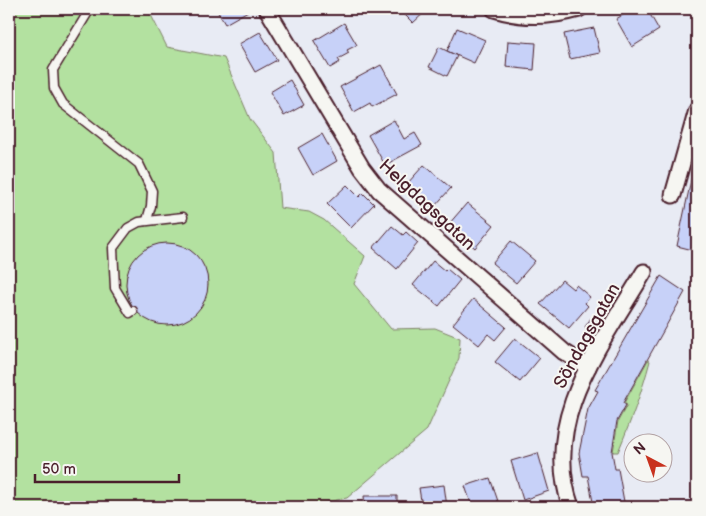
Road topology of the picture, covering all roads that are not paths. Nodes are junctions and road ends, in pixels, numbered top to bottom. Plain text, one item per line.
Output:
1 (90, 9) edge
2 (267, 9) edge
3 (494, 9) edge
4 (579, 9) edge
5 (697, 110) edge
6 (674, 195) dead end
7 (183, 217) dead end
8 (147, 220) junction
9 (644, 272) dead end
10 (133, 311) dead end
11 (588, 367) junction
12 (571, 507) edge

1 - 8 lane
2 - 11 street, Helgdagsgatan
3 - 4 street
5 - 6 street
7 - 8 lane
8 - 10 lane
9 - 11 street, Söndagsgatan
11 - 12 street, Söndagsgatan

